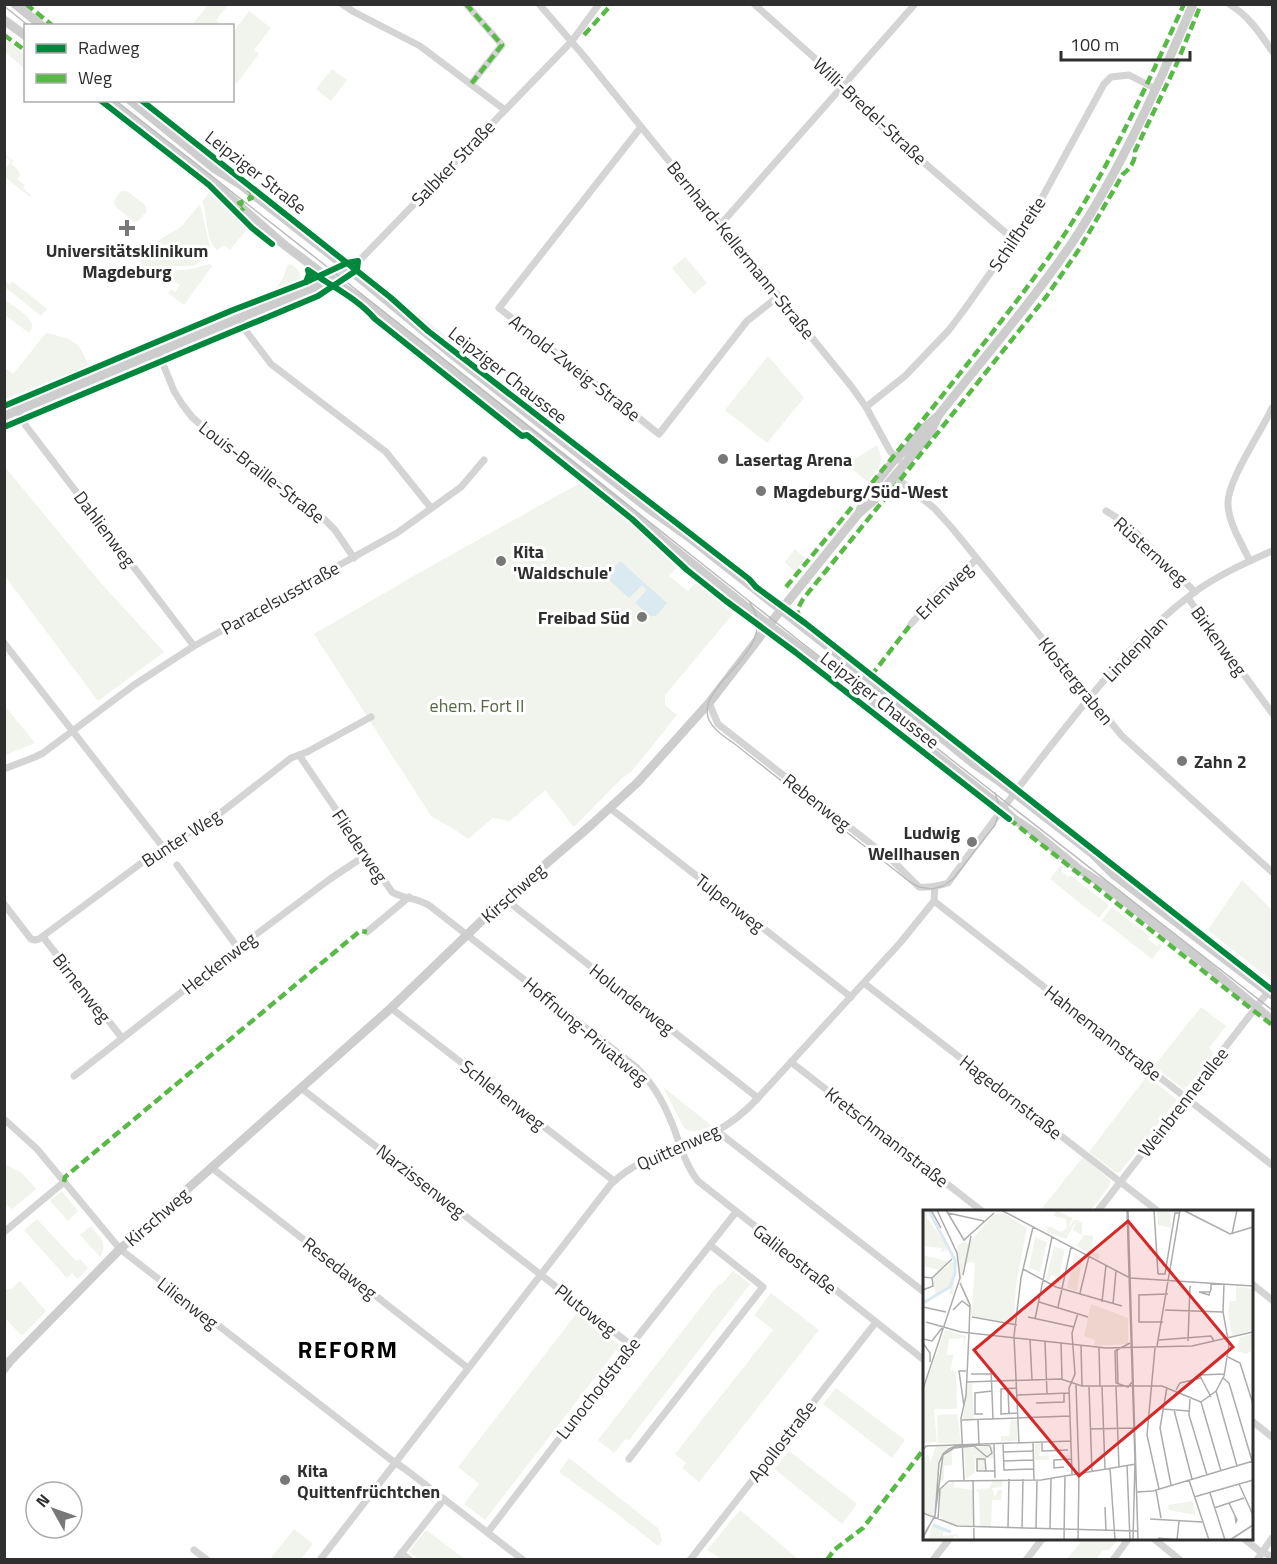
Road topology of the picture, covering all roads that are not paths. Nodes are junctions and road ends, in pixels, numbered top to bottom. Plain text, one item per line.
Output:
1 (15, 4) edge
2 (342, 4) edge
3 (466, 4) edge
4 (539, 4) edge
5 (599, 4) edge
6 (754, 4) edge
7 (915, 4) edge
8 (1193, 4) edge
9 (1229, 4) edge
10 (4, 20) edge
11 (40, 24) edge
12 (24, 35) edge
13 (572, 41) junction
14 (1272, 51) edge
15 (471, 84) junction
16 (845, 85) junction
17 (1156, 89) junction
18 (111, 102) edge
19 (132, 102) edge
20 (505, 110) junction
21 (640, 126) junction
22 (721, 224) junction
23 (1014, 240) junction
24 (350, 270) junction
25 (331, 279) junction
26 (779, 296) junction
27 (240, 318) junction
28 (158, 352) junction
29 (866, 407) junction
30 (1272, 408) edge
31 (18, 410) junction
32 (4, 416) edge
33 (484, 460) dead end
34 (900, 461) junction
35 (894, 476) junction
36 (431, 508) junction
37 (1106, 511) dead end
38 (859, 513) junction
39 (1272, 552) edge
40 (354, 558) junction
41 (977, 559) junction
42 (1250, 561) junction
43 (1195, 592) junction
44 (1188, 598) junction
45 (781, 610) junction
46 (911, 624) dead end
47 (769, 625) junction
48 (4, 643) edge
49 (194, 646) junction
50 (1089, 698) junction
51 (709, 703) junction
52 (1272, 713) edge
53 (371, 717) dead end
54 (72, 731) junction
55 (299, 755) junction
56 (4, 769) edge
57 (1014, 793) junction
58 (610, 808) junction
59 (1003, 808) junction
60 (164, 847) junction
61 (366, 855) junction
62 (177, 866) dead end
63 (1272, 872) edge
64 (935, 887) junction
65 (409, 897) junction
66 (506, 899) junction
67 (934, 901) junction
68 (4, 904) edge
69 (367, 932) dead end
70 (467, 935) junction
71 (43, 937) junction
72 (238, 948) junction
73 (864, 983) junction
74 (1270, 994) edge
75 (851, 997) junction
76 (1257, 1007) junction
77 (391, 1008) junction
78 (1272, 1020) edge
79 (122, 1038) junction
80 (791, 1062) junction
81 (74, 1076) dead end
82 (302, 1088) junction
83 (758, 1098) junction
84 (1186, 1098) junction
85 (4, 1119) edge
86 (717, 1131) junction
87 (680, 1146) junction
88 (1272, 1165) edge
89 (212, 1168) junction
90 (614, 1181) junction
91 (64, 1182) junction
92 (1121, 1182) junction
93 (980, 1210) edge
94 (1099, 1210) edge
95 (1156, 1210) edge
96 (736, 1212) junction
97 (4, 1233) edge
98 (710, 1245) junction
99 (120, 1250) junction
100 (540, 1274) junction
101 (1253, 1286) edge
102 (923, 1291) edge
103 (1272, 1300) edge
104 (876, 1322) junction
105 (631, 1345) junction
106 (923, 1359) edge
107 (468, 1368) junction
108 (4, 1369) edge
109 (1253, 1423) edge
110 (1272, 1437) edge
111 (629, 1459) dead end
112 (394, 1463) junction
113 (444, 1499) junction
114 (488, 1532) junction
115 (1272, 1538) edge
116 (949, 1540) edge
117 (1041, 1540) edge
118 (1128, 1540) edge
119 (1154, 1540) edge
120 (1244, 1540) edge
121 (194, 1550) dead end
122 (401, 1553) junction
123 (1261, 1554) edge
124 (1272, 1558) edge
125 (207, 1560) edge
126 (320, 1560) edge
127 (396, 1560) edge
128 (410, 1560) edge
129 (523, 1560) edge
130 (690, 1560) edge
131 (933, 1560) edge
132 (1026, 1560) edge
133 (1113, 1560) edge
134 (1180, 1560) edge

1 - 11 main road
2 - 15 street
3 - 15 street
4 - 13 street, Bernhard-Kellermann-Straße
5 - 13 street, Salbker Straße
6 - 16 street, Willi-Bredel-Straße
7 - 16 street
8 - 17 main road
9 - 14 street
10 - 12 main road
13 - 20 street, Salbker Straße
13 - 21 street, Bernhard-Kellermann-Straße
15 - 20 street
16 - 22 street
16 - 23 street, Willi-Bredel-Straße
17 - 23 street, Schilfbreite
17 - 34 main road
18 - 25 main road, Leipziger Straße
19 - 24 main road, Leipziger Straße
20 - 24 street, Salbker Straße
21 - 22 street, Bernhard-Kellermann-Straße
21 - 26 street, Arnold-Zweig-Straße
22 - 26 street, Bernhard-Kellermann-Straße
23 - 29 street, Schilfbreite
24 - 25 street, Salbker Straße
24 - 45 main road, Leipziger Chaussee
25 - 27 main road
25 - 47 main road, Leipziger Chaussee
26 - 29 street, Bernhard-Kellermann-Straße
27 - 28 main road
27 - 36 street
28 - 31 main road
28 - 40 street, Louis-Braille-Straße
29 - 34 street, Bernhard-Kellermann-Straße
30 - 42 street
31 - 32 main road
31 - 49 street, Dahlienweg
33 - 36 street, Paracelsusstraße
34 - 35 main road
34 - 38 main road
35 - 38 main road
35 - 41 street, Klostergraben
36 - 40 street, Paracelsusstraße
37 - 43 street, Rüsternweg
38 - 45 main road
39 - 42 street, Lindenplan
40 - 49 street, Paracelsusstraße
41 - 46 street, Erlenweg
41 - 50 street, Klostergraben
42 - 43 street, Lindenplan
43 - 44 street, Lindenplan
44 - 50 street, Lindenplan
44 - 52 street, Birkenweg
45 - 47 main road
45 - 57 main road, Leipziger Chaussee
47 - 51 main road, Kirschweg
47 - 59 main road, Leipziger Chaussee
48 - 54 street
49 - 54 street, Paracelsusstraße
50 - 57 street, Lindenplan
50 - 63 street, Klostergraben
51 - 58 main road, Kirschweg
51 - 64 street, Rebenweg
53 - 55 street, Bunter Weg
54 - 56 street, Paracelsusstraße
54 - 60 street
55 - 60 street, Bunter Weg
55 - 61 street, Fliederweg
57 - 59 street, Lindenplan
57 - 74 main road, Leipziger Chaussee
58 - 66 main road, Kirschweg
58 - 75 street, Tulpenweg
59 - 64 street
59 - 76 main road, Leipziger Chaussee
60 - 71 street, Bunter Weg
61 - 65 street, Fliederweg
61 - 72 street, Heckenweg
62 - 72 street
64 - 67 street
65 - 69 street
65 - 70 street, Fliederweg
66 - 70 main road, Kirschweg
66 - 83 street, Holunderweg
67 - 73 street, Quittenweg
67 - 84 street, Hahnemannstraße
68 - 71 street
70 - 77 main road, Kirschweg
70 - 87 street, Hoffnung-Privatweg
71 - 79 street, Birnenweg
72 - 79 street, Heckenweg
73 - 75 street, Quittenweg
73 - 92 street, Hagedornstraße
74 - 76 street, Weinbrennerallee
75 - 80 street, Quittenweg
76 - 78 main road, Leipziger Chaussee
76 - 84 street, Weinbrennerallee
77 - 82 main road, Kirschweg
77 - 90 street, Schlehenweg
79 - 81 street, Heckenweg
80 - 83 street, Quittenweg
80 - 93 street, Kretschmannstraße
82 - 89 main road, Kirschweg
82 - 100 street, Narzissenweg
83 - 86 street, Quittenweg
84 - 88 street, Hahnemannstraße
84 - 92 street, Weinbrennerallee
85 - 91 street, Lilienweg
86 - 87 street, Quittenweg
86 - 102 street
87 - 90 street, Quittenweg
87 - 96 street, Galileostraße
89 - 99 main road, Kirschweg
89 - 107 street, Resedaweg
90 - 100 street, Quittenweg
91 - 97 street
91 - 99 street, Lilienweg
92 - 94 street, Weinbrennerallee
92 - 95 street, Hagedornstraße
96 - 98 street, Lunochodstraße
96 - 104 street, Galileostraße
98 - 105 street, Lunochodstraße
98 - 111 street
99 - 108 main road, Kirschweg
99 - 112 street, Lilienweg
100 - 105 street, Plutoweg
100 - 107 street, Quittenweg
101 - 103 street
104 - 106 street, Galileostraße
104 - 130 street, Apollostraße
105 - 114 street, Lunochodstraße
107 - 112 street, Quittenweg
109 - 110 street
112 - 113 street, Lilienweg
112 - 126 street, Quittenweg
113 - 114 street, Lilienweg
113 - 122 street
114 - 129 street, Lilienweg
115 - 123 street
116 - 131 street
117 - 132 street
118 - 133 street
119 - 134 street
120 - 123 street
121 - 125 street
122 - 127 street
122 - 128 street
123 - 124 street

